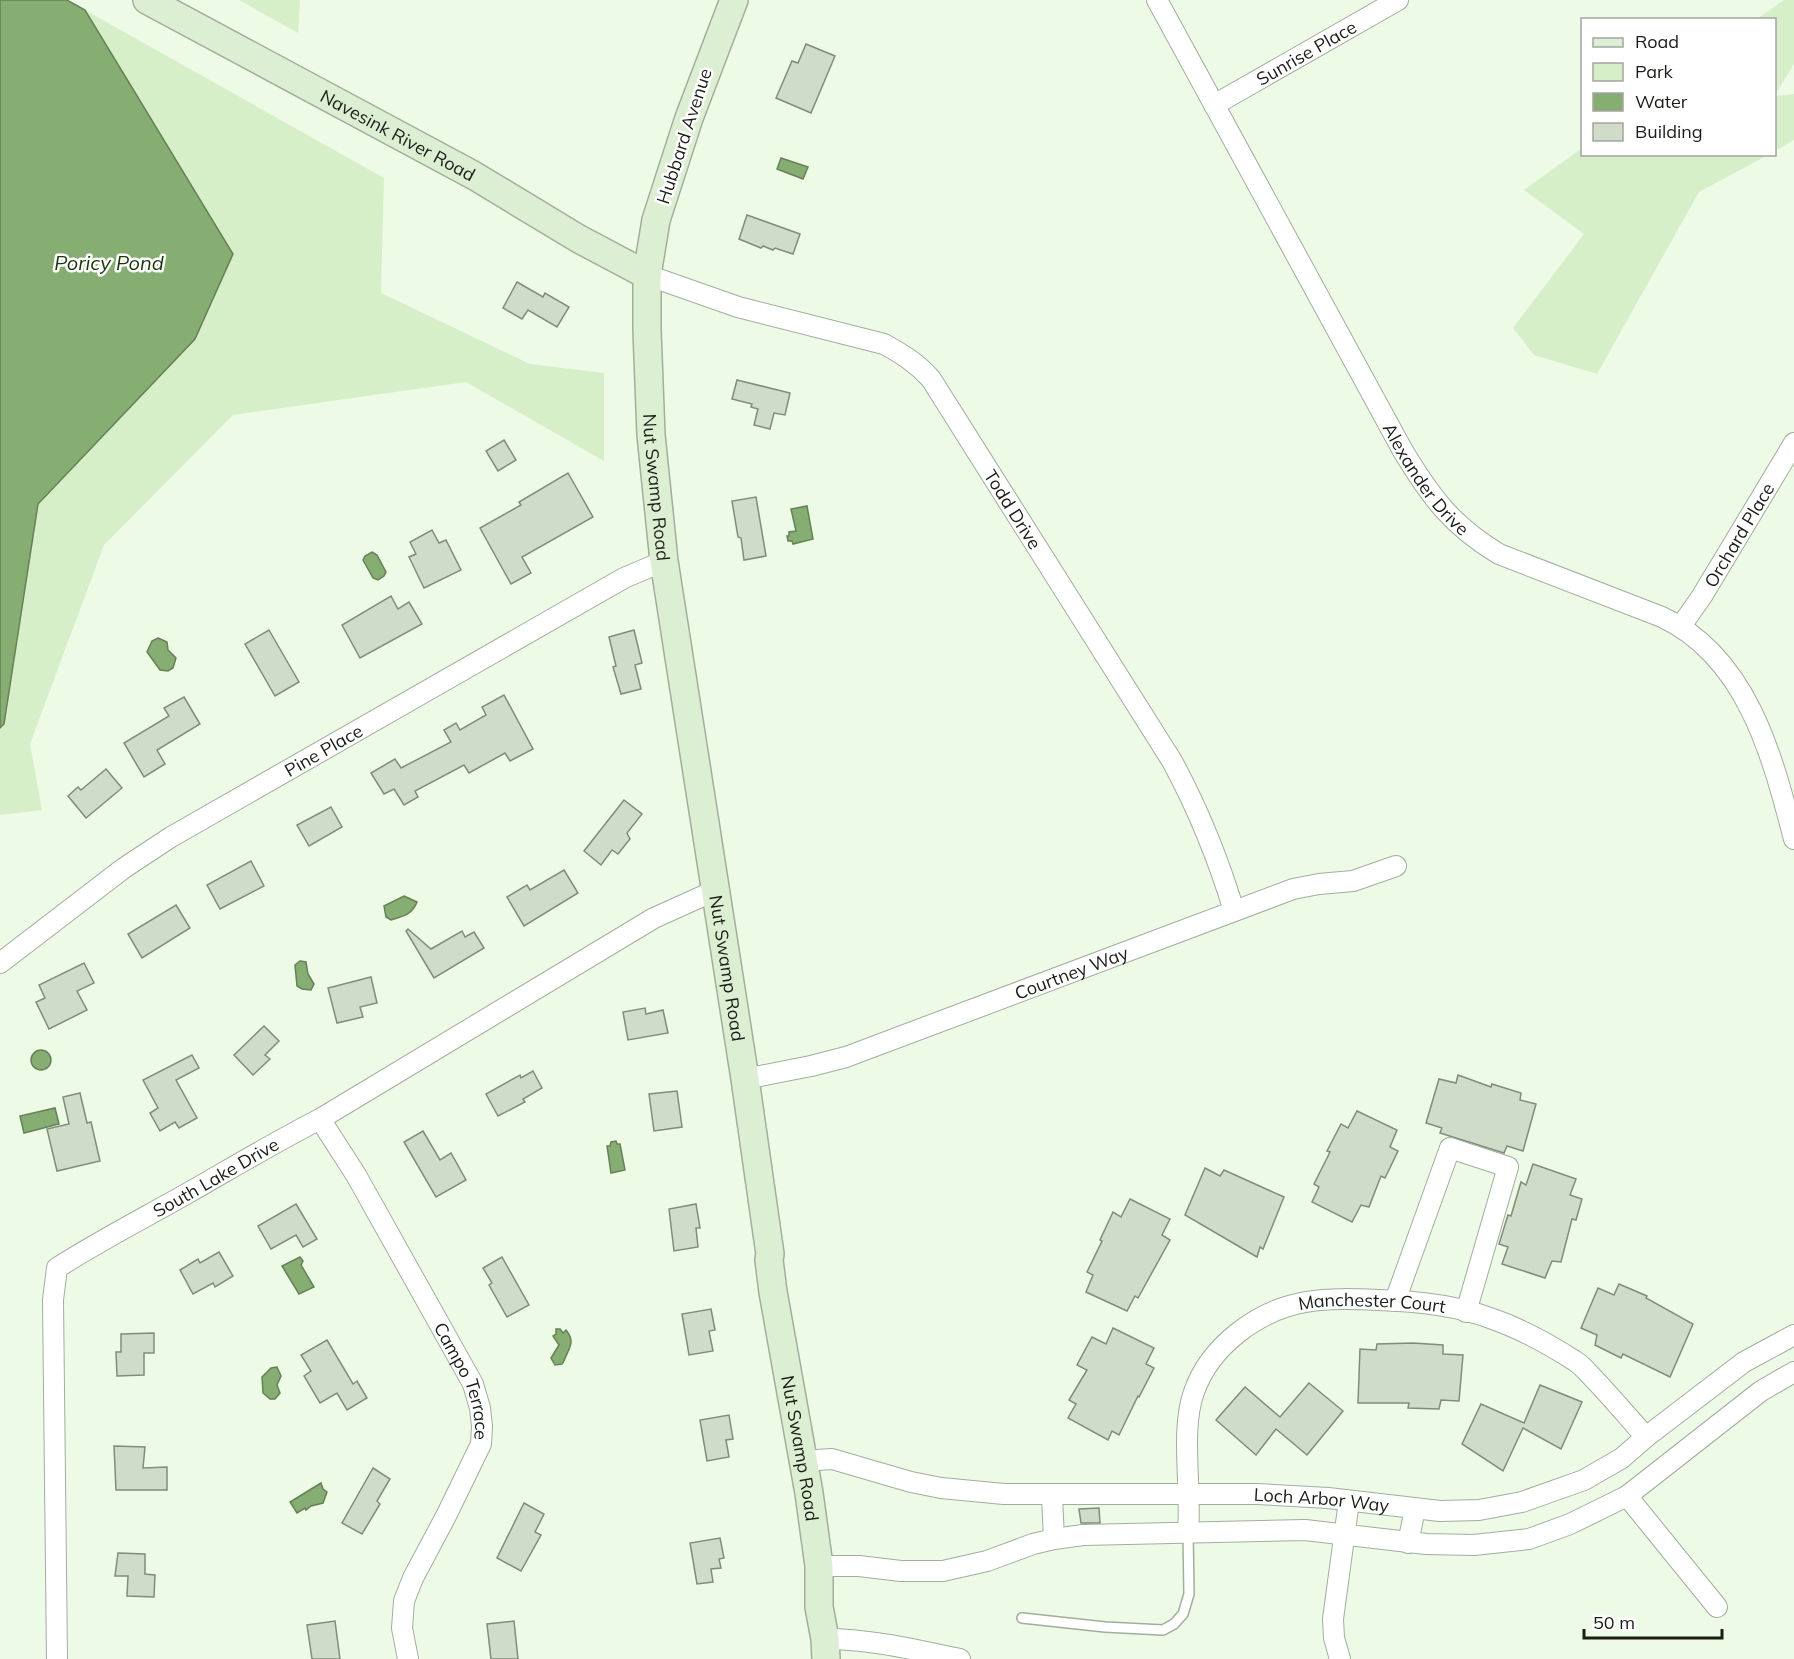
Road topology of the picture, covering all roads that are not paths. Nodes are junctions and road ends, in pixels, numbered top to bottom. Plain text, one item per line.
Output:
1 (147, 0) edge
2 (734, 0) edge
3 (1157, 0) edge
4 (1398, 0) edge
5 (1214, 105) junction
6 (647, 275) junction
7 (1794, 443) edge
8 (664, 561) junction
9 (1681, 626) junction
10 (1794, 839) edge
11 (1396, 866) dead end
12 (714, 891) junction
13 (1234, 911) junction
14 (0, 963) edge
15 (745, 1079) junction
16 (320, 1119) junction
17 (1395, 1301) junction
18 (1466, 1312) junction
19 (1794, 1335) edge
20 (1794, 1372) edge
21 (1696, 1400) junction
22 (1716, 1425) junction
23 (1646, 1437) junction
24 (802, 1461) junction
25 (1189, 1494) junction
26 (1052, 1496) junction
27 (1627, 1496) junction
28 (1349, 1501) junction
29 (1415, 1509) junction
30 (1188, 1532) junction
31 (1343, 1534) junction
32 (1054, 1539) junction
33 (1408, 1543) junction
34 (819, 1566) junction
35 (1717, 1607) dead end
36 (1022, 1618) dead end
37 (826, 1649) edge
38 (57, 1659) edge
39 (408, 1659) edge
40 (960, 1659) edge
41 (1340, 1659) edge

1 - 6 main road, Navesink River Road
2 - 6 main road, Hubbard Avenue
3 - 5 street, Alexander Drive
4 - 5 street, Sunrise Place
5 - 9 street, Alexander Drive
6 - 8 main road, Nut Swamp Road
6 - 13 street, Todd Drive
7 - 9 street, Orchard Place
8 - 12 main road, Nut Swamp Road
8 - 14 street, Pine Place
9 - 10 street, Alexander Drive
11 - 13 street, Courtney Way
12 - 15 main road, Nut Swamp Road
12 - 16 street, South Lake Drive
13 - 15 street, Courtney Way
15 - 24 main road, Nut Swamp Road
16 - 38 street, South Lake Drive
16 - 39 street, Campo Terrace
17 - 18 street, Manchester Court
17 - 18 street
17 - 25 street, Manchester Court
18 - 23 street, Manchester Court
19 - 21 street, Loch Arbor Way
20 - 22 street, Loch Arbor Way
21 - 22 street
21 - 23 street, Loch Arbor Way
22 - 27 street, Loch Arbor Way
23 - 29 street, Loch Arbor Way
24 - 26 street, Loch Arbor Way
24 - 34 main road, Nut Swamp Road
25 - 26 street, Loch Arbor Way
25 - 28 street, Loch Arbor Way
25 - 30 street, Manchester Court
26 - 32 street
27 - 33 street, Loch Arbor Way
27 - 35 street
28 - 29 street, Loch Arbor Way
28 - 31 street
29 - 33 street
30 - 31 street, Loch Arbor Way
30 - 32 street, Loch Arbor Way
30 - 36 lane
31 - 33 street, Loch Arbor Way
31 - 41 street
32 - 34 street, Loch Arbor Way
34 - 37 main road, Nut Swamp Road
37 - 40 street

